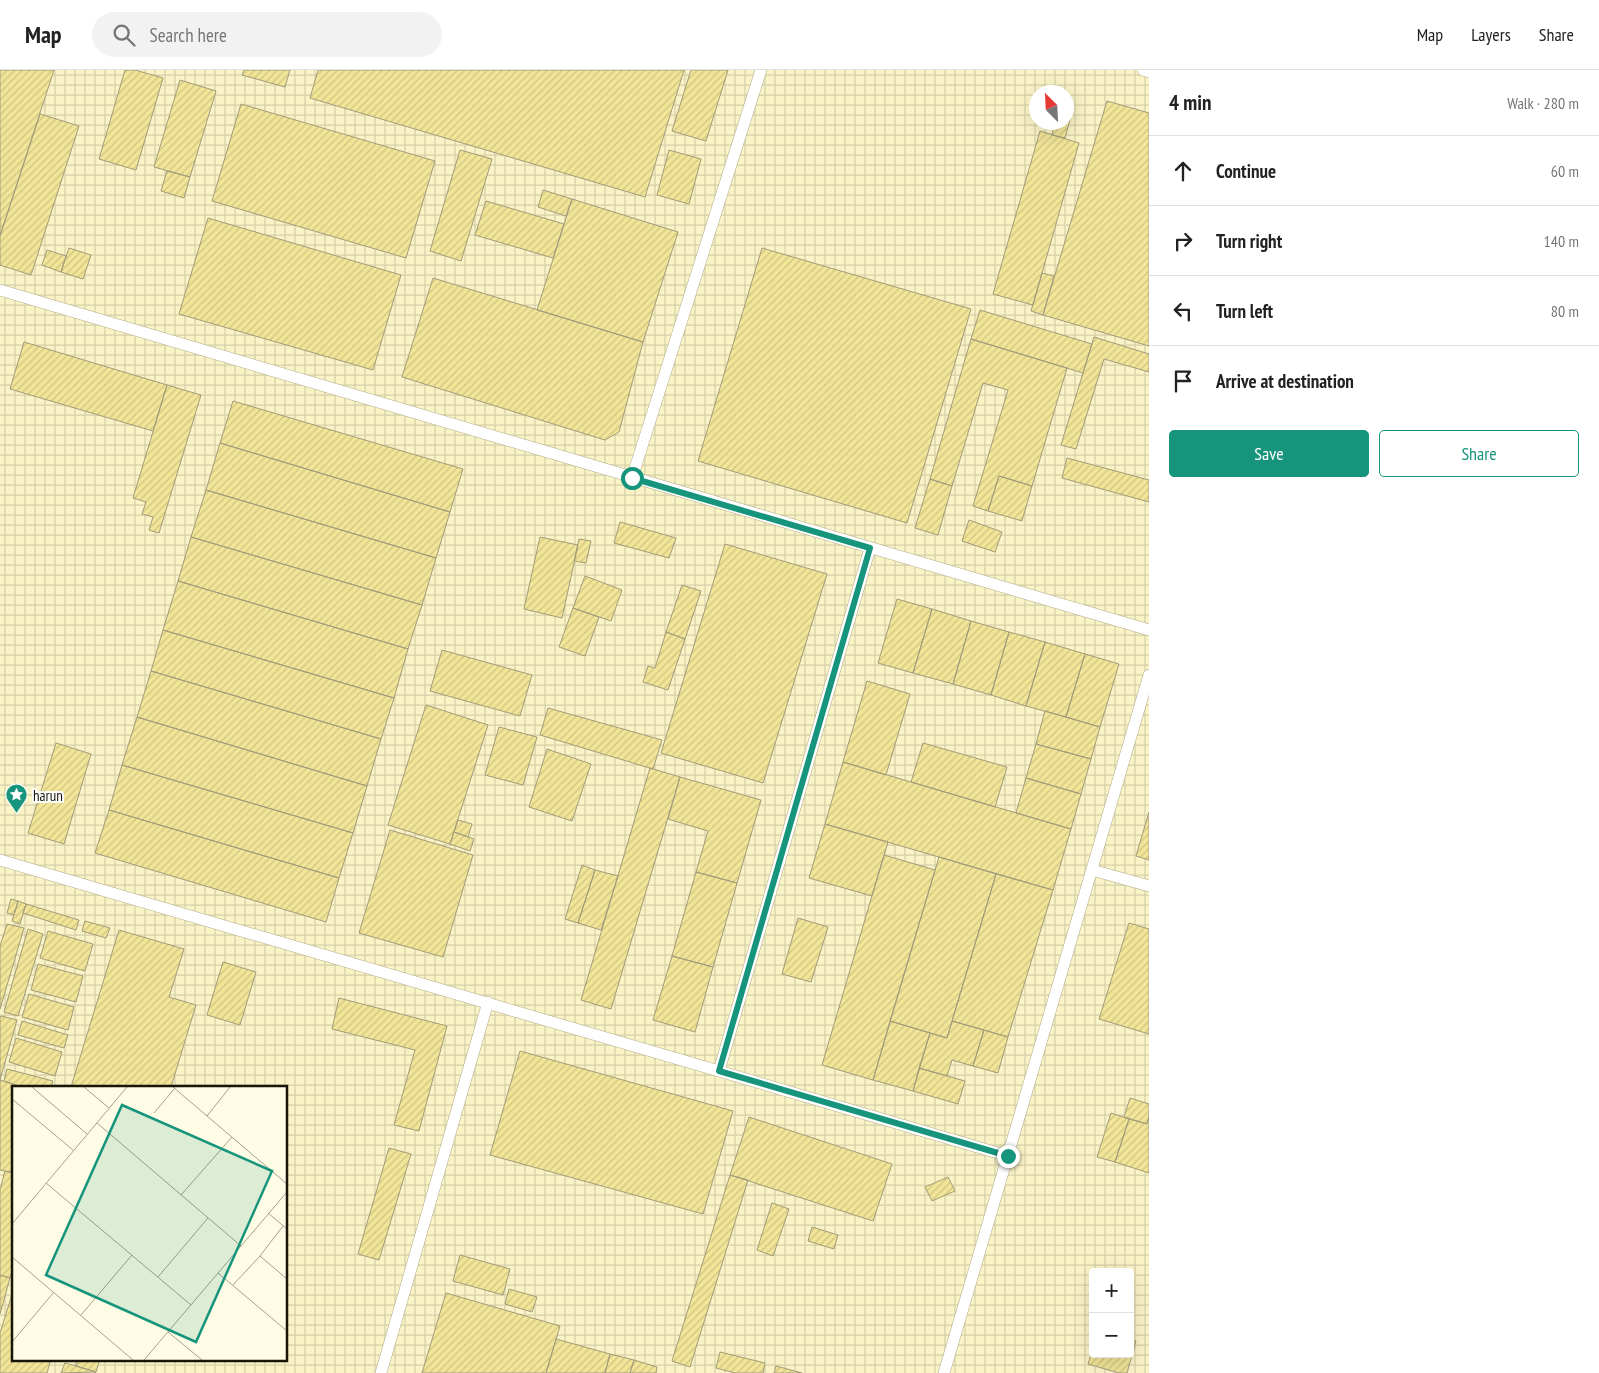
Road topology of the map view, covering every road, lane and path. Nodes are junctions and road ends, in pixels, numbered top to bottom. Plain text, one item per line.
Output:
1 (761, 70) edge
2 (1143, 70) edge
3 (1149, 72) edge
4 (0, 290) edge
5 (632, 478) junction
6 (870, 548) junction
7 (1149, 630) edge
8 (1149, 675) edge
9 (0, 860) edge
10 (1092, 870) junction
11 (1149, 886) edge
12 (488, 1002) junction
13 (719, 1071) junction
14 (1008, 1156) junction
15 (381, 1373) edge
16 (944, 1373) edge

1 - 5 lane
2 - 3 lane
4 - 5 lane
5 - 6 lane
6 - 7 lane
6 - 13 lane
8 - 10 lane
9 - 12 lane
10 - 11 lane
10 - 14 lane
12 - 13 lane
12 - 15 lane
13 - 14 lane
14 - 16 lane

